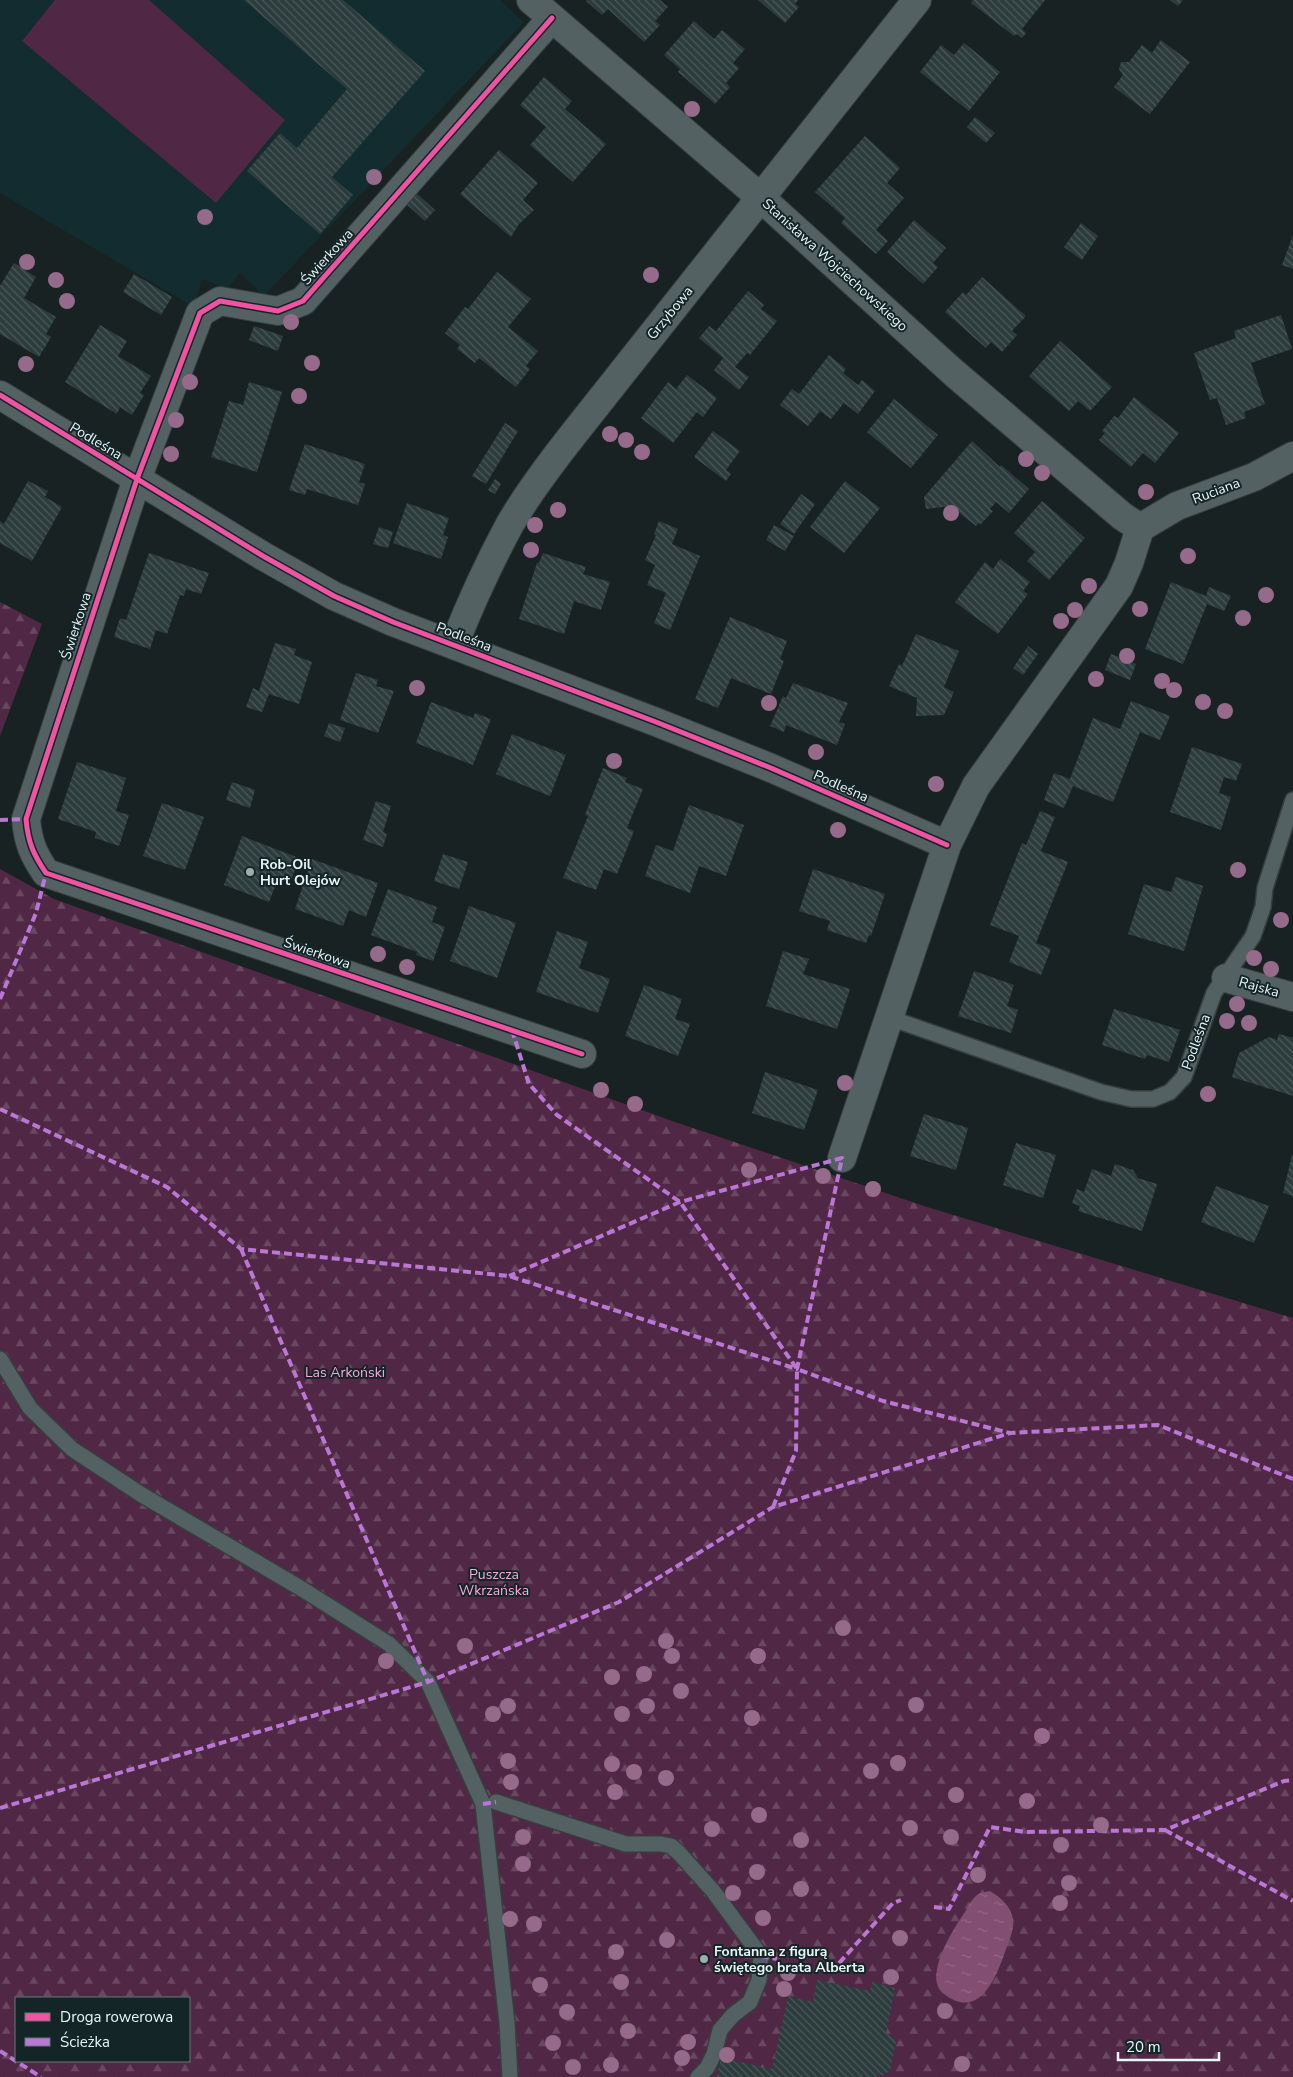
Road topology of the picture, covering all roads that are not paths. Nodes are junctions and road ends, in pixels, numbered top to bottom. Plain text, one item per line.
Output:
1 (531, 0) edge
2 (917, 0) edge
3 (552, 18) junction
4 (761, 198) junction
5 (0, 396) edge
6 (1293, 456) edge
7 (137, 479) junction
8 (1140, 528) junction
9 (454, 645) junction
10 (1293, 800) edge
11 (948, 845) junction
12 (1226, 978) junction
13 (1293, 997) edge
14 (890, 1018) junction
15 (582, 1054) dead end
16 (842, 1158) dead end
17 (0, 1360) edge
18 (496, 1802) dead end
19 (510, 2077) edge
20 (698, 2077) edge

1 - 3 street, Stanisława Wojciechowskiego
2 - 4 street, Grzybowa
3 - 4 street, Stanisława Wojciechowskiego
3 - 7 street, Świerkowa
4 - 8 street, Stanisława Wojciechowskiego
4 - 9 street, Grzybowa
5 - 7 street, Podleśna
6 - 8 street, Ruciana
7 - 9 street, Podleśna
7 - 15 street, Świerkowa
8 - 11 street
9 - 11 street, Podleśna
10 - 12 lane, Podleśna
11 - 14 street
12 - 13 street, Rajska
12 - 14 lane, Podleśna
14 - 16 street
17 - 19 lane
18 - 20 lane

